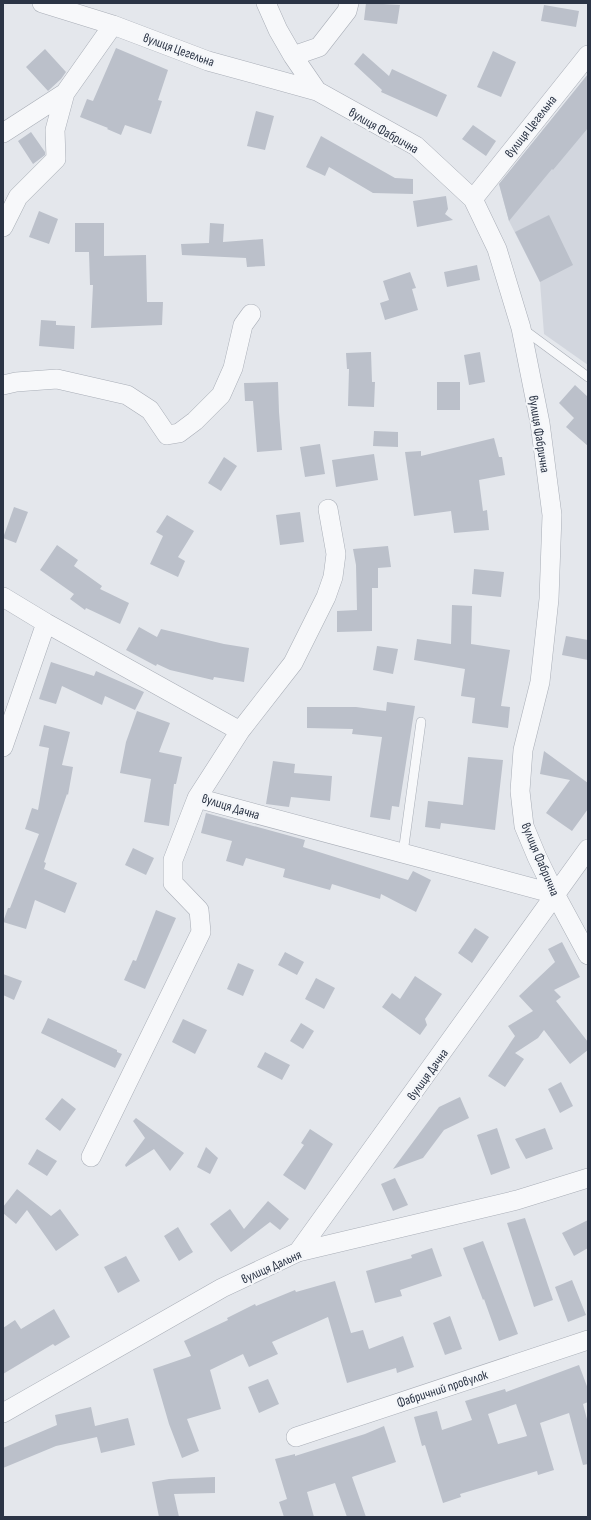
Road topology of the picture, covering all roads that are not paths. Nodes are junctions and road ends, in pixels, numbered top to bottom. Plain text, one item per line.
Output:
1 (42, 3) edge
2 (266, 3) edge
3 (349, 3) edge
4 (114, 25) junction
5 (588, 55) edge
6 (293, 56) junction
7 (317, 91) junction
8 (65, 93) junction
9 (3, 133) edge
10 (473, 199) junction
11 (3, 227) edge
12 (250, 314) dead end
13 (521, 328) junction
14 (588, 377) edge
15 (3, 385) edge
16 (328, 509) dead end
17 (3, 596) edge
18 (46, 623) junction
19 (421, 722) dead end
20 (240, 731) junction
21 (3, 747) edge
22 (197, 798) junction
23 (588, 849) edge
24 (403, 853) junction
25 (555, 894) junction
26 (588, 955) edge
27 (91, 1157) dead end
28 (588, 1178) edge
29 (298, 1252) junction
30 (588, 1340) edge
31 (3, 1413) edge
32 (296, 1437) dead end

1 - 4 street, вулиця Цегельна
2 - 6 street, вулиця Фабрична
3 - 6 street
4 - 7 street, вулиця Цегельна
4 - 8 street
5 - 10 street, вулиця Цегельна
6 - 7 street, вулиця Фабрична
7 - 10 street, вулиця Фабрична
8 - 9 street
8 - 11 street
10 - 13 street, вулиця Фабрична
12 - 15 street
13 - 14 lane
13 - 25 street, вулиця Фабрична
16 - 20 street, вулиця Дачна
17 - 18 street
18 - 20 street
18 - 21 street
19 - 24 lane
20 - 22 street, вулиця Дачна
22 - 24 street, вулиця Дачна
22 - 27 street
23 - 25 street, вулиця Дачна
24 - 25 street, вулиця Дачна
25 - 26 street, вулиця Фабрична
25 - 29 street, вулиця Дачна
28 - 29 street, вулиця Дальня
29 - 31 street, вулиця Дальня
30 - 32 street, Фабричний провулок

